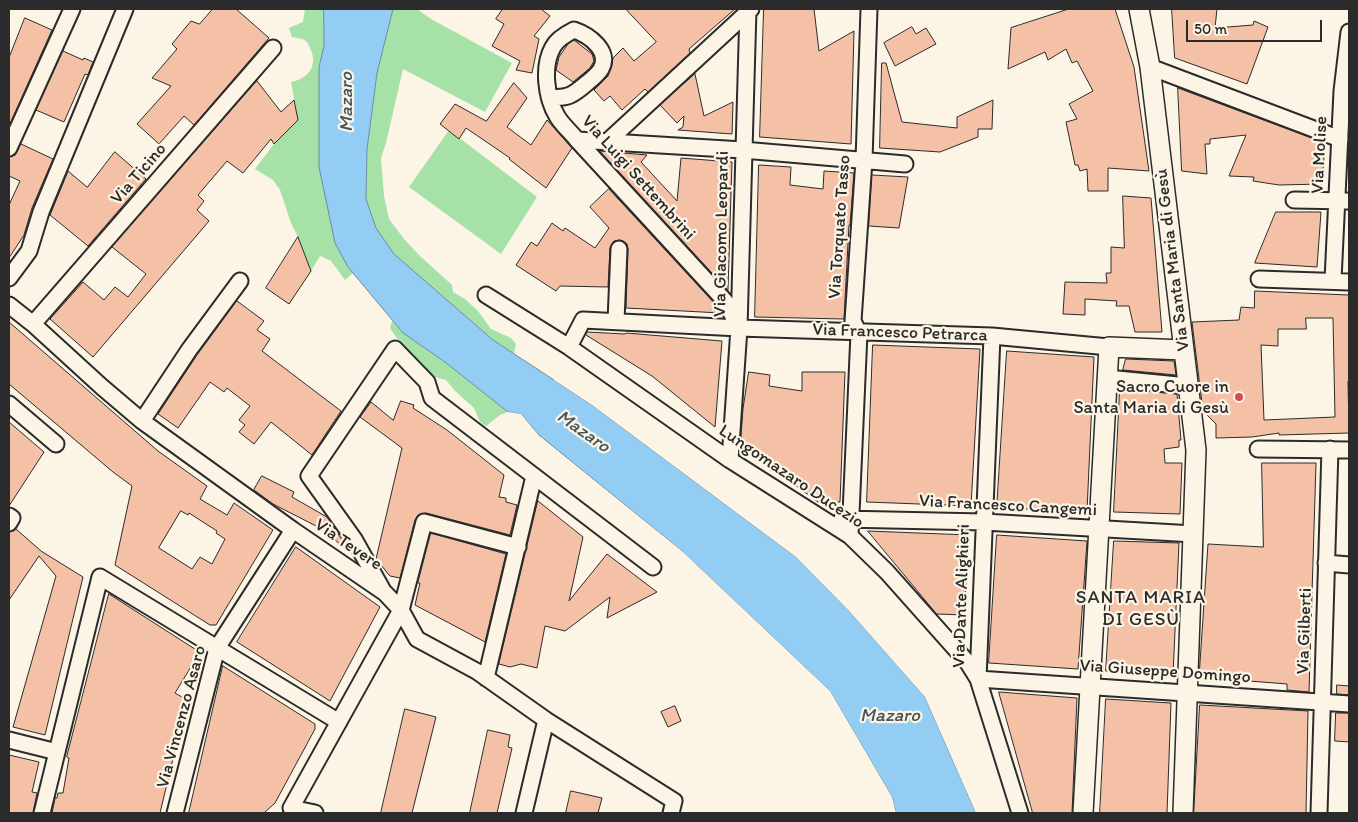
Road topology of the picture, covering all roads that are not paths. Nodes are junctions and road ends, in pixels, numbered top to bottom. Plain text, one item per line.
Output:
1 (72, 9) edge
2 (125, 9) edge
3 (869, 9) edge
4 (1140, 9) edge
5 (749, 10) edge
6 (1349, 32) edge
7 (273, 48) dead end
8 (1150, 67) junction
9 (1346, 91) edge
10 (549, 97) junction
11 (1340, 139) junction
12 (577, 140) junction
13 (607, 142) junction
14 (9, 148) edge
15 (743, 150) junction
16 (864, 160) junction
17 (905, 164) dead end
18 (1294, 200) dead end
19 (1343, 200) edge
20 (619, 249) dead end
21 (9, 278) edge
22 (1259, 279) dead end
23 (1333, 280) junction
24 (240, 281) dead end
25 (1349, 282) edge
26 (486, 296) dead end
27 (9, 305) edge
28 (616, 321) junction
29 (33, 324) junction
30 (739, 328) junction
31 (858, 333) junction
32 (992, 336) junction
33 (569, 347) junction
34 (1109, 347) junction
35 (1184, 350) junction
36 (1107, 378) junction
37 (1188, 386) junction
38 (9, 404) edge
39 (142, 421) junction
40 (56, 444) dead end
41 (1258, 449) dead end
42 (1330, 449) junction
43 (1349, 450) edge
44 (730, 460) junction
45 (534, 476) junction
46 (9, 516) edge
47 (821, 518) junction
48 (851, 519) junction
49 (984, 522) junction
50 (9, 523) edge
51 (1099, 529) junction
52 (293, 530) junction
53 (1194, 534) junction
54 (850, 536) junction
55 (518, 547) junction
56 (1326, 562) junction
57 (1349, 565) edge
58 (653, 567) dead end
59 (384, 593) junction
60 (401, 610) junction
61 (217, 648) junction
62 (486, 678) junction
63 (978, 679) junction
64 (1090, 686) junction
65 (1187, 692) junction
66 (1322, 702) junction
67 (1349, 704) edge
68 (546, 720) junction
69 (339, 722) junction
70 (9, 740) edge
71 (57, 752) junction
72 (672, 807) edge
73 (42, 813) edge
74 (175, 813) edge
75 (314, 813) edge
76 (524, 813) edge
77 (1020, 813) edge
78 (1083, 813) edge
79 (1183, 813) edge
80 (1319, 813) edge

1 - 14 street
2 - 21 street
3 - 16 street, Via Torquato Tasso
4 - 8 street, Via Santa Maria di Gesù
5 - 13 street
5 - 15 street, Via Giacomo Leopardi
6 - 9 street, Via Molise
7 - 29 street, Via Ticino
8 - 11 street
8 - 35 street, Via Santa Maria di Gesù
9 - 11 street, Via Molise
10 - 10 street, Via Luigi Settembrini
10 - 12 street, Via Luigi Settembrini
11 - 19 street, Via Molise
12 - 13 street
12 - 30 street, Via Luigi Settembrini
13 - 15 street
15 - 16 street
15 - 30 street, Via Giacomo Leopardi
16 - 17 street
16 - 31 street, Via Torquato Tasso
18 - 19 street
19 - 23 street, Via Molise
20 - 28 street
22 - 23 street
23 - 25 street
24 - 39 street
26 - 33 street, Lungomazaro Ducezio
27 - 29 street, Via Tevere
28 - 30 street, Via Francesco Petrarca
28 - 33 street, Via Francesco Petrarca
29 - 39 street, Via Tevere
30 - 31 street, Via Francesco Petrarca
30 - 44 street, Via Giacomo Leopardi
31 - 32 street, Via Francesco Petrarca
31 - 48 street, Via Torquato Tasso
32 - 34 street, Via Francesco Petrarca
32 - 49 street, Via Dante Alighieri
33 - 44 street, Lungomazaro Ducezio
34 - 35 street, Via Francesco Petrarca
34 - 36 street
35 - 37 street, Via Santa Maria di Gesù
36 - 37 street
36 - 51 street
37 - 53 street, Via Santa Maria di Gesù
38 - 40 street
39 - 52 street, Via Tevere
41 - 42 street
42 - 43 street
42 - 56 street, Via Gilberti
44 - 47 street, Lungomazaro Ducezio
45 - 55 street
45 - 58 street
45 - 59 street
46 - 50 street
47 - 48 street, Via Francesco Cangemi
47 - 54 street, Lungomazaro Ducezio
48 - 49 street, Via Francesco Cangemi
48 - 54 street, Via Torquato Tasso
49 - 51 street, Via Francesco Cangemi
49 - 63 street, Via Dante Alighieri
51 - 53 street, Via Francesco Cangemi
51 - 64 street
52 - 59 street, Via Tevere
52 - 61 street, Via Vincenzo Asaro
53 - 65 street, Via Santa Maria di Gesù
54 - 63 street, Lungomazaro Ducezio
55 - 60 street
55 - 62 street
56 - 57 street
56 - 66 street, Via Gilberti
59 - 60 street, Via Tevere
60 - 62 street, Via Tevere
60 - 69 street
61 - 69 street
61 - 71 street
61 - 74 street, Via Vincenzo Asaro
62 - 68 street, Via Tevere
63 - 64 street, Via Giuseppe Domingo
63 - 77 street, Lungomazaro Ducezio
64 - 65 street, Via Giuseppe Domingo
64 - 78 street
65 - 66 street, Via Giuseppe Domingo
65 - 79 street, Via Santa Maria di Gesù
66 - 67 street, Via Giuseppe Domingo
66 - 80 street, Via Gilberti
68 - 72 street, Via Tevere
68 - 76 street
69 - 75 street
70 - 71 street
71 - 73 street

